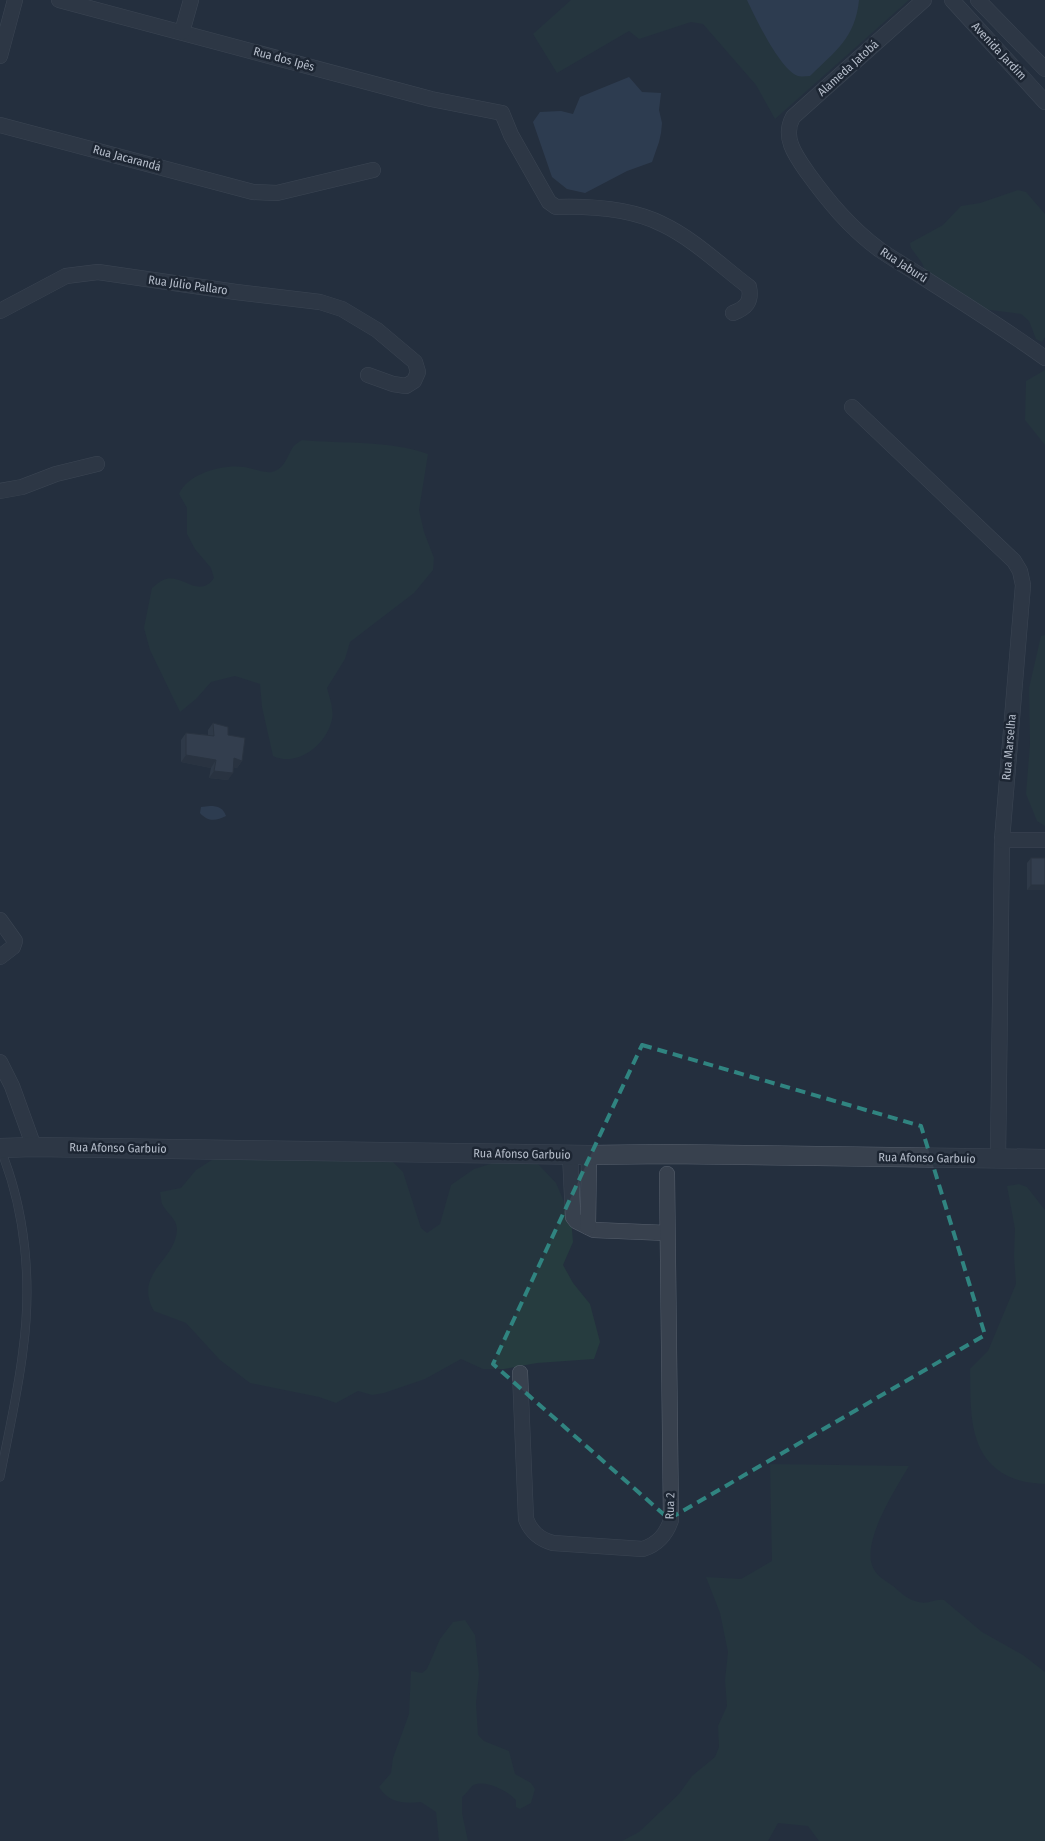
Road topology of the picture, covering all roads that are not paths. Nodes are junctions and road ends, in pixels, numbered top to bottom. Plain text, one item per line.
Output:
1 (15, 0) edge
2 (59, 0) edge
3 (191, 0) edge
4 (924, 0) edge
5 (952, 0) edge
6 (978, 0) edge
7 (182, 32) junction
8 (0, 56) edge
9 (1045, 69) edge
10 (1045, 102) edge
11 (0, 125) edge
12 (790, 143) joint
13 (373, 170) dead end
14 (0, 311) edge
15 (734, 313) dead end
16 (1045, 358) edge
17 (368, 376) dead end
18 (852, 407) dead end
19 (97, 464) dead end
20 (0, 491) edge
21 (1002, 840) junction
22 (1045, 840) edge
23 (0, 920) edge
24 (0, 956) edge
25 (0, 1062) edge
26 (34, 1147) junction
27 (0, 1148) edge
28 (570, 1154) junction
29 (589, 1155) junction
30 (998, 1159) junction
31 (1045, 1159) edge
32 (667, 1174) dead end
33 (588, 1228) junction
34 (667, 1233) junction
35 (520, 1373) dead end
36 (0, 1477) edge

1 - 8 street
2 - 7 street, Rua dos Ipês
3 - 7 street
4 - 12 street, Alameda Jatobá
5 - 10 street, Avenida Jardim
6 - 9 street, Avenida Jardim
7 - 15 street, Rua dos Ipês
11 - 13 street, Rua Jacarandá
12 - 16 street, Rua Jaburú
14 - 17 street, Rua Júlio Pallaro
18 - 21 street, Rua Marselha
19 - 20 street
21 - 22 street
21 - 30 street, Rua Marselha
23 - 24 street
25 - 26 street
26 - 27 street, Rua Afonso Garbuio
26 - 28 street, Rua Afonso Garbuio
27 - 36 lane
28 - 29 street, Rua Afonso Garbuio
28 - 33 street
29 - 30 street, Rua Afonso Garbuio
29 - 33 street
30 - 31 street, Rua Afonso Garbuio
32 - 34 street, Rua 2
33 - 34 street
34 - 35 street, Rua 2

